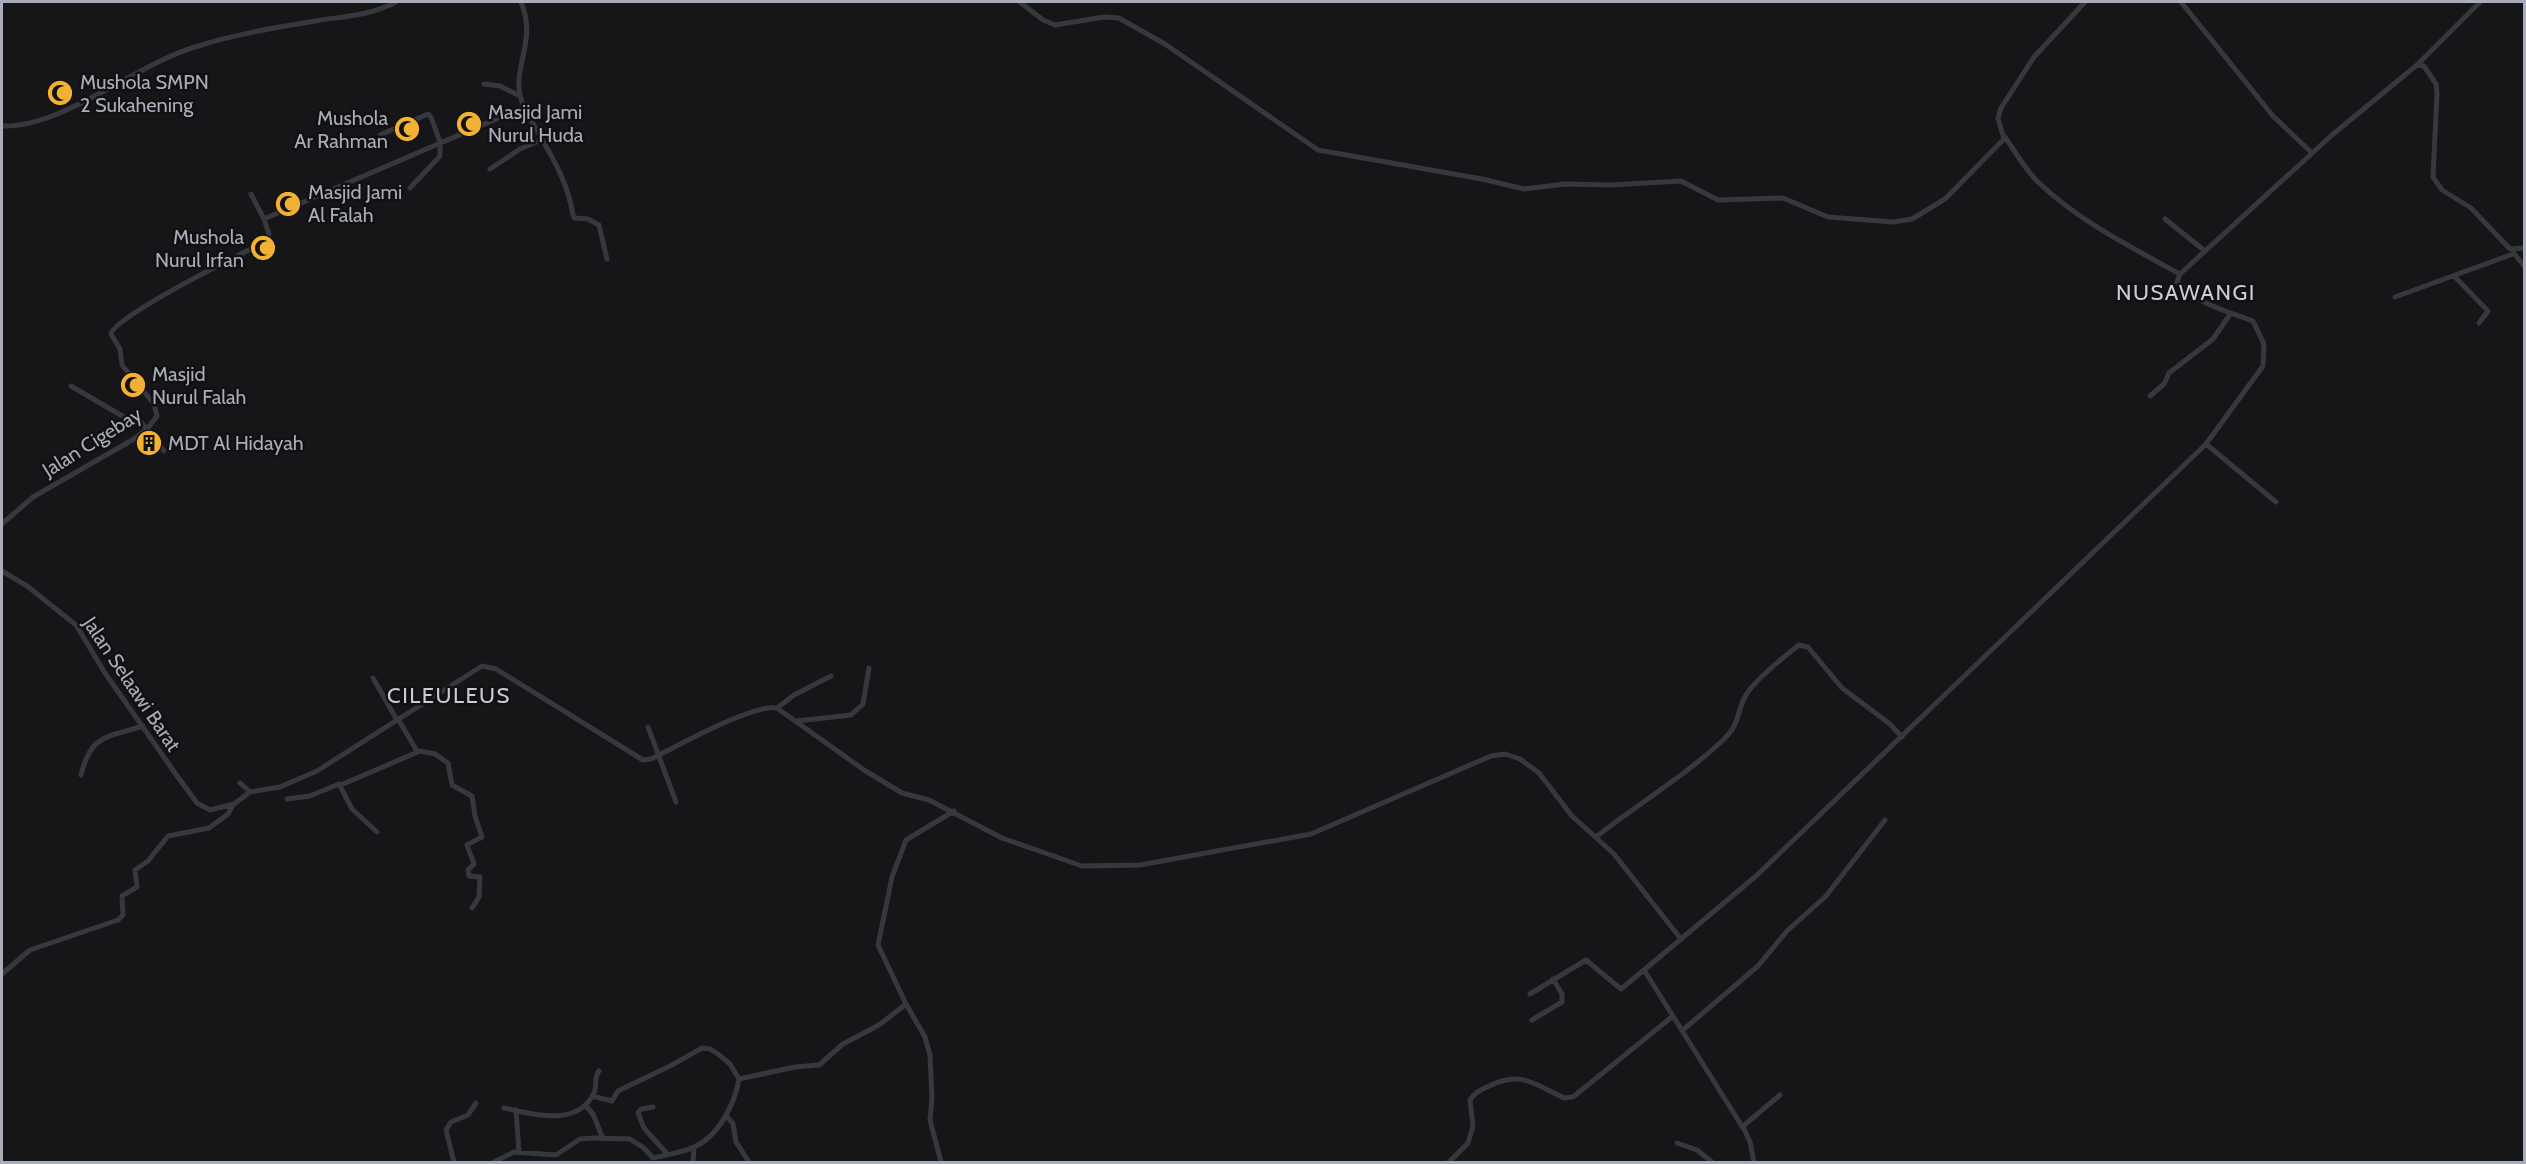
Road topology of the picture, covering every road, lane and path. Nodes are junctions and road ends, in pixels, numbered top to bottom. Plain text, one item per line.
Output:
1 (396, 2) edge
2 (521, 2) edge
3 (1020, 2) edge
4 (2085, 2) edge
5 (2181, 2) edge
6 (2480, 2) edge
7 (2417, 64) junction
8 (484, 84) dead end
9 (518, 95) junction
10 (524, 107) junction
11 (2, 126) edge
12 (380, 135) dead end
13 (2005, 137) junction
14 (541, 140) junction
15 (440, 142) junction
16 (2312, 153) junction
17 (489, 169) dead end
18 (410, 188) dead end
19 (251, 194) dead end
20 (264, 219) junction
21 (2164, 219) dead end
22 (2524, 248) edge
23 (2205, 251) junction
24 (2513, 252) junction
25 (607, 259) dead end
26 (2524, 267) edge
27 (2180, 274) junction
28 (2454, 276) junction
29 (2395, 297) dead end
30 (2230, 313) junction
31 (2479, 323) dead end
32 (71, 386) dead end
33 (2150, 396) dead end
34 (148, 428) junction
35 (2206, 444) junction
36 (164, 451) dead end
37 (2276, 502) dead end
38 (2, 524) edge
39 (2, 571) edge
40 (869, 668) dead end
41 (831, 676) dead end
42 (373, 678) dead end
43 (777, 708) junction
44 (397, 720) junction
45 (797, 721) junction
46 (143, 726) junction
47 (648, 726) dead end
48 (1902, 737) junction
49 (417, 751) junction
50 (660, 755) junction
51 (81, 776) dead end
52 (240, 783) dead end
53 (341, 785) junction
54 (250, 792) junction
55 (287, 800) dead end
56 (676, 802) dead end
57 (234, 804) junction
58 (954, 812) junction
59 (1885, 820) dead end
60 (377, 832) dead end
61 (1597, 836) junction
62 (472, 908) dead end
63 (1681, 939) junction
64 (1644, 970) junction
65 (2, 974) edge
66 (1553, 979) junction
67 (1530, 994) dead end
68 (906, 1004) junction
69 (1673, 1016) junction
70 (1532, 1020) dead end
71 (1683, 1030) junction
72 (599, 1071) dead end
73 (739, 1079) junction
74 (1780, 1095) dead end
75 (592, 1096) junction
76 (476, 1103) dead end
77 (585, 1105) junction
78 (653, 1107) dead end
79 (504, 1108) dead end
80 (516, 1110) junction
81 (726, 1115) junction
82 (1742, 1127) junction
83 (603, 1139) junction
84 (1677, 1143) dead end
85 (694, 1147) junction
86 (519, 1152) junction
87 (668, 1155) junction
88 (454, 1162) edge
89 (494, 1162) edge
90 (693, 1162) edge
91 (749, 1162) edge
92 (941, 1162) edge
93 (1449, 1162) edge
94 (1712, 1162) edge
95 (1754, 1162) edge

1 - 11 street
2 - 9 street
3 - 13 street
4 - 13 street
5 - 16 street
6 - 7 street
7 - 16 street
7 - 24 street
8 - 9 street
9 - 10 street
10 - 14 street
10 - 15 street
12 - 15 street
13 - 27 street
14 - 17 street
14 - 25 street
15 - 18 street
15 - 20 street
16 - 23 street
19 - 20 street
20 - 34 street, Jalan Cigebay
21 - 23 street
22 - 24 street
23 - 27 street
24 - 26 street
24 - 28 street
27 - 30 street
28 - 29 street
28 - 31 street
30 - 33 street
30 - 35 street
32 - 34 street
34 - 36 street
34 - 38 street, Jalan Cigebay
35 - 37 street
35 - 48 street
39 - 46 street, Jalan Selaawi Barat
40 - 45 street
41 - 43 street
42 - 44 street
43 - 45 street
43 - 50 street
44 - 49 street
44 - 50 street
44 - 54 street
45 - 58 street
46 - 51 street
46 - 57 street, Jalan Selaawi Barat
47 - 50 street
48 - 61 street
48 - 63 street
49 - 53 street
49 - 62 street
50 - 56 street
52 - 54 street
53 - 55 street
53 - 60 street
54 - 57 street
57 - 65 street
58 - 61 street
58 - 68 street
59 - 71 street
61 - 63 street
63 - 64 street
64 - 66 street
64 - 69 street
66 - 67 street
66 - 70 street
68 - 73 street
68 - 92 street
69 - 71 street
69 - 93 street
71 - 82 street
72 - 75 street
73 - 75 street
73 - 81 street
74 - 82 street
75 - 77 street
76 - 88 street
77 - 80 street
77 - 83 street
78 - 87 street
79 - 80 street
80 - 86 street
81 - 85 street
81 - 91 street
82 - 95 street
83 - 86 street
83 - 87 street
84 - 94 street
85 - 87 street
85 - 90 street
86 - 89 street

